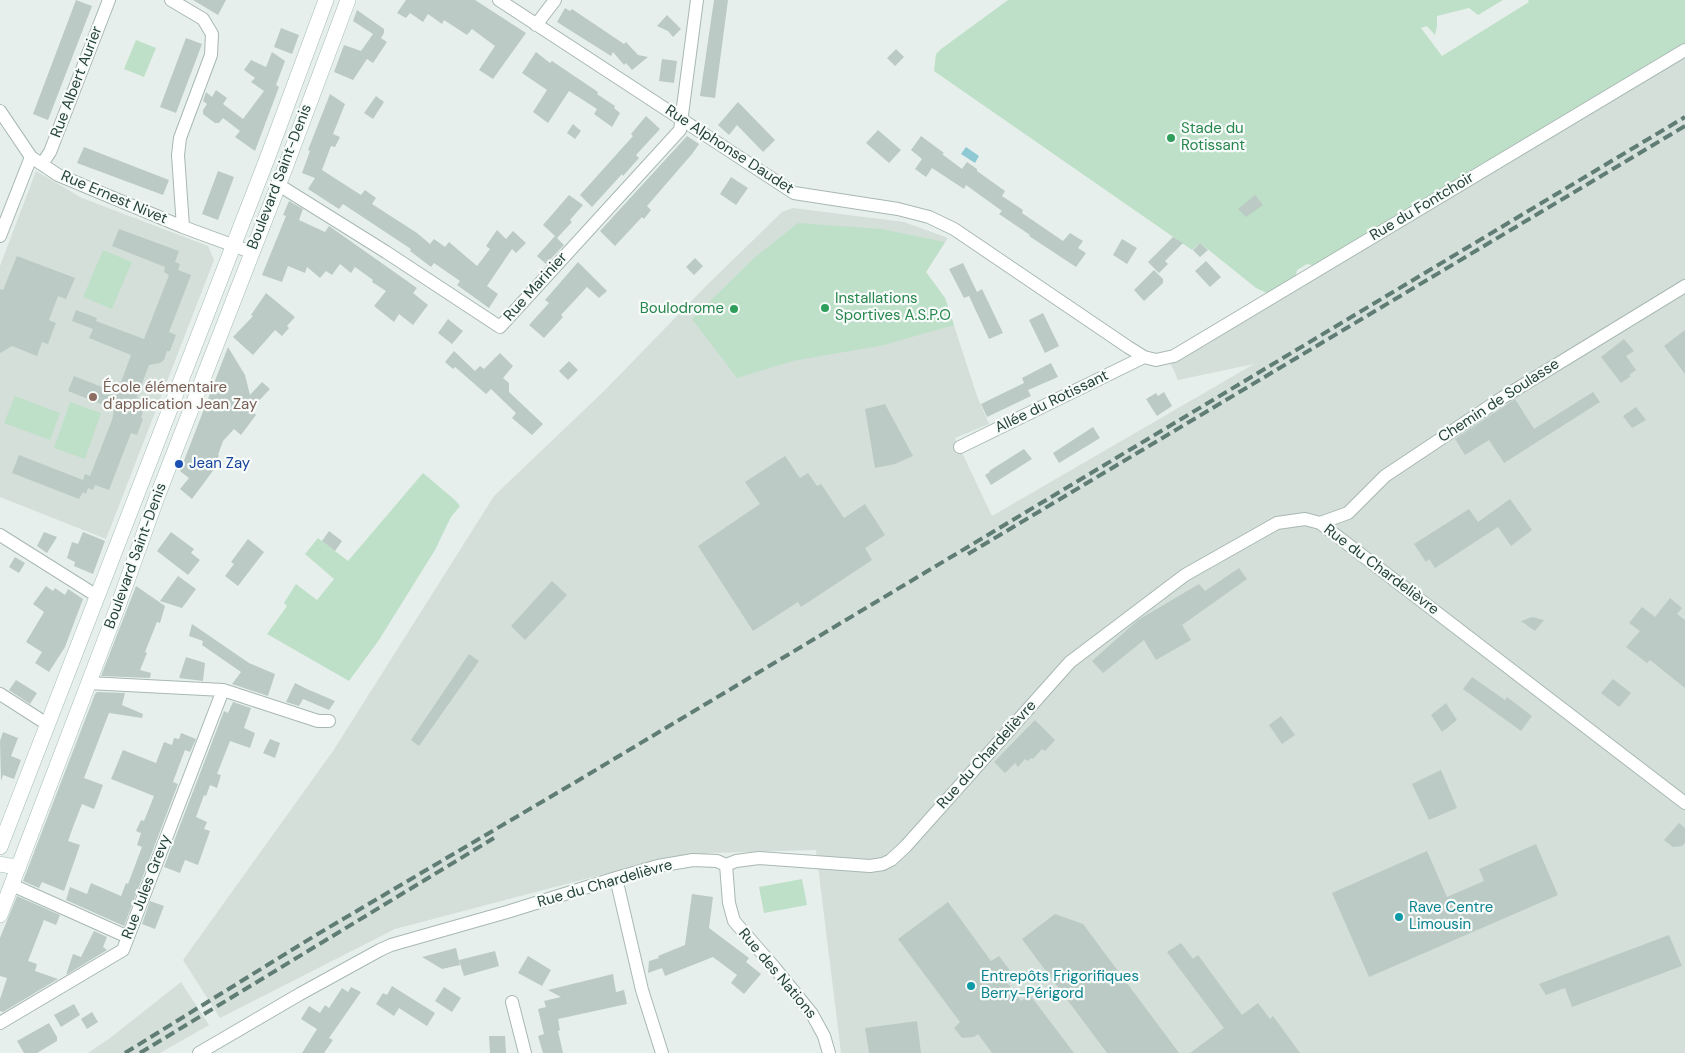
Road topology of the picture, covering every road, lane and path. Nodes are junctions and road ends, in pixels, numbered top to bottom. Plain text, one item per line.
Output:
1 (109, 0) edge
2 (171, 0) edge
3 (326, 0) edge
4 (348, 0) edge
5 (499, 0) edge
6 (555, 0) edge
7 (697, 0) edge
8 (536, 25) junction
9 (1685, 50) edge
10 (0, 111) edge
11 (682, 120) junction
12 (31, 156) junction
13 (42, 164) junction
14 (282, 187) dead end
15 (183, 227) junction
16 (0, 236) edge
17 (233, 246) junction
18 (251, 252) junction
19 (1685, 286) edge
20 (1150, 359) junction
21 (960, 447) dead end
22 (1320, 523) junction
23 (0, 535) edge
24 (97, 596) junction
25 (118, 606) junction
26 (88, 683) junction
27 (223, 690) junction
28 (0, 694) edge
29 (330, 722) dead end
30 (47, 724) junction
31 (69, 733) junction
32 (1685, 803) edge
33 (0, 847) edge
34 (0, 864) edge
35 (726, 865) junction
36 (19, 866) junction
37 (616, 878) junction
38 (7, 887) edge
39 (0, 916) edge
40 (128, 937) junction
41 (512, 1002) dead end
42 (0, 1024) edge
43 (199, 1053) edge
44 (525, 1053) edge
45 (662, 1053) edge
46 (829, 1053) edge

1 - 13 street, Rue Albert Aurier
2 - 15 street
3 - 17 main road, Boulevard Saint-Denis
4 - 18 main road, Boulevard Saint-Denis
5 - 8 street, Rue Alphonse Daudet
6 - 8 street
7 - 11 street
8 - 11 street, Rue Alphonse Daudet
9 - 20 street, Rue du Fontchoir
10 - 12 street, Rue Ernest Nivet
11 - 14 street, Rue Marinier
11 - 20 street, Rue Alphonse Daudet
12 - 13 street, Rue Ernest Nivet
12 - 16 street
13 - 15 street, Rue Ernest Nivet
15 - 17 street, Rue Ernest Nivet
17 - 18 street, Rue Ernest Nivet
17 - 24 main road, Boulevard Saint-Denis
18 - 25 main road, Boulevard Saint-Denis
19 - 22 street, Chemin de Soulasse
20 - 21 street, Allée du Rotissant
22 - 32 street, Rue du Chardelièvre
22 - 35 street, Rue du Chardelièvre
23 - 24 street
24 - 25 main road
24 - 30 main road, Boulevard Saint-Denis
25 - 26 main road, Boulevard Saint-Denis
26 - 27 street
26 - 31 main road, Boulevard Saint-Denis
27 - 29 street
27 - 40 street, Rue Jules Grevy
28 - 30 street
30 - 31 main road
30 - 33 main road, Boulevard Saint-Denis
31 - 36 main road, Boulevard Saint-Denis
34 - 36 main road
35 - 37 street, Rue du Chardelièvre
35 - 46 street, Rue des Nations
36 - 38 main road, Boulevard Saint-Denis
37 - 43 street, Rue du Chardelièvre
37 - 45 street
38 - 39 main road, Boulevard Saint-Denis
38 - 40 street
40 - 42 street, Rue Jules Grevy
41 - 44 street

